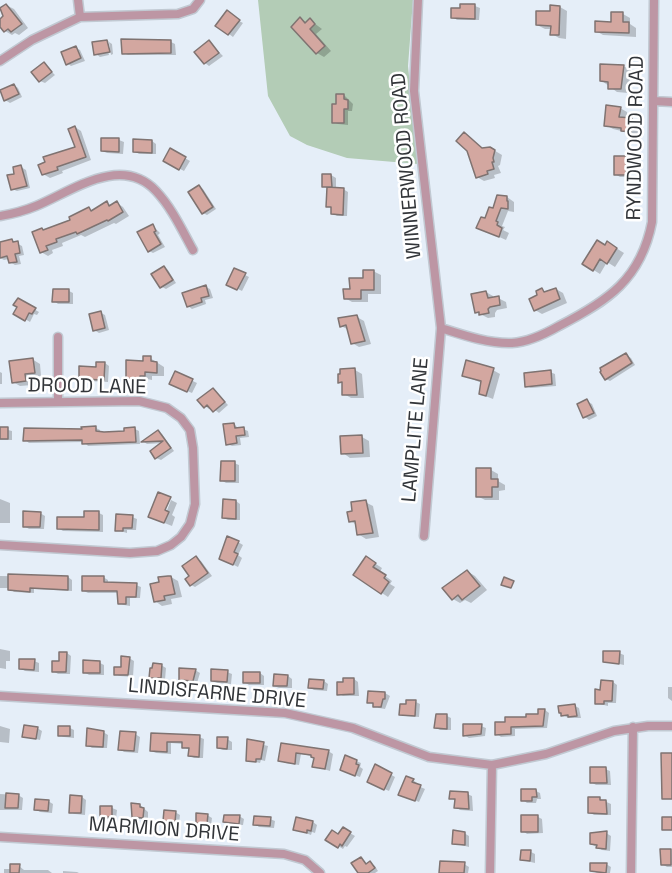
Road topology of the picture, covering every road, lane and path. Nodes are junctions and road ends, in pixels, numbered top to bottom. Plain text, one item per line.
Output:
1 (78, 0) edge
2 (200, 0) edge
3 (418, 0) edge
4 (654, 0) edge
5 (80, 17) junction
6 (0, 61) edge
7 (653, 101) junction
8 (672, 102) edge
9 (0, 216) edge
10 (193, 250) dead end
11 (441, 328) junction
12 (58, 337) dead end
13 (58, 402) junction
14 (0, 403) edge
15 (424, 536) dead end
16 (0, 545) edge
17 (0, 696) edge
18 (672, 726) edge
19 (633, 727) junction
20 (492, 765) junction
21 (0, 837) edge
22 (320, 873) edge
23 (490, 873) edge
24 (631, 873) edge

1 - 5 street
2 - 5 street
3 - 11 street, WINNERWOOD ROAD
4 - 7 street, RYNDWOOD ROAD
5 - 6 street
7 - 8 street
7 - 11 street, RYNDWOOD ROAD
9 - 10 street
11 - 15 street, LAMPLITE LANE
12 - 13 street
13 - 14 street, DROOD LANE
13 - 16 street, DROOD LANE
17 - 20 street, LINDISFARNE DRIVE
18 - 19 street, LINDISFARNE DRIVE
19 - 20 street, LINDISFARNE DRIVE
19 - 24 street
20 - 23 street
21 - 22 street, MARMION DRIVE

